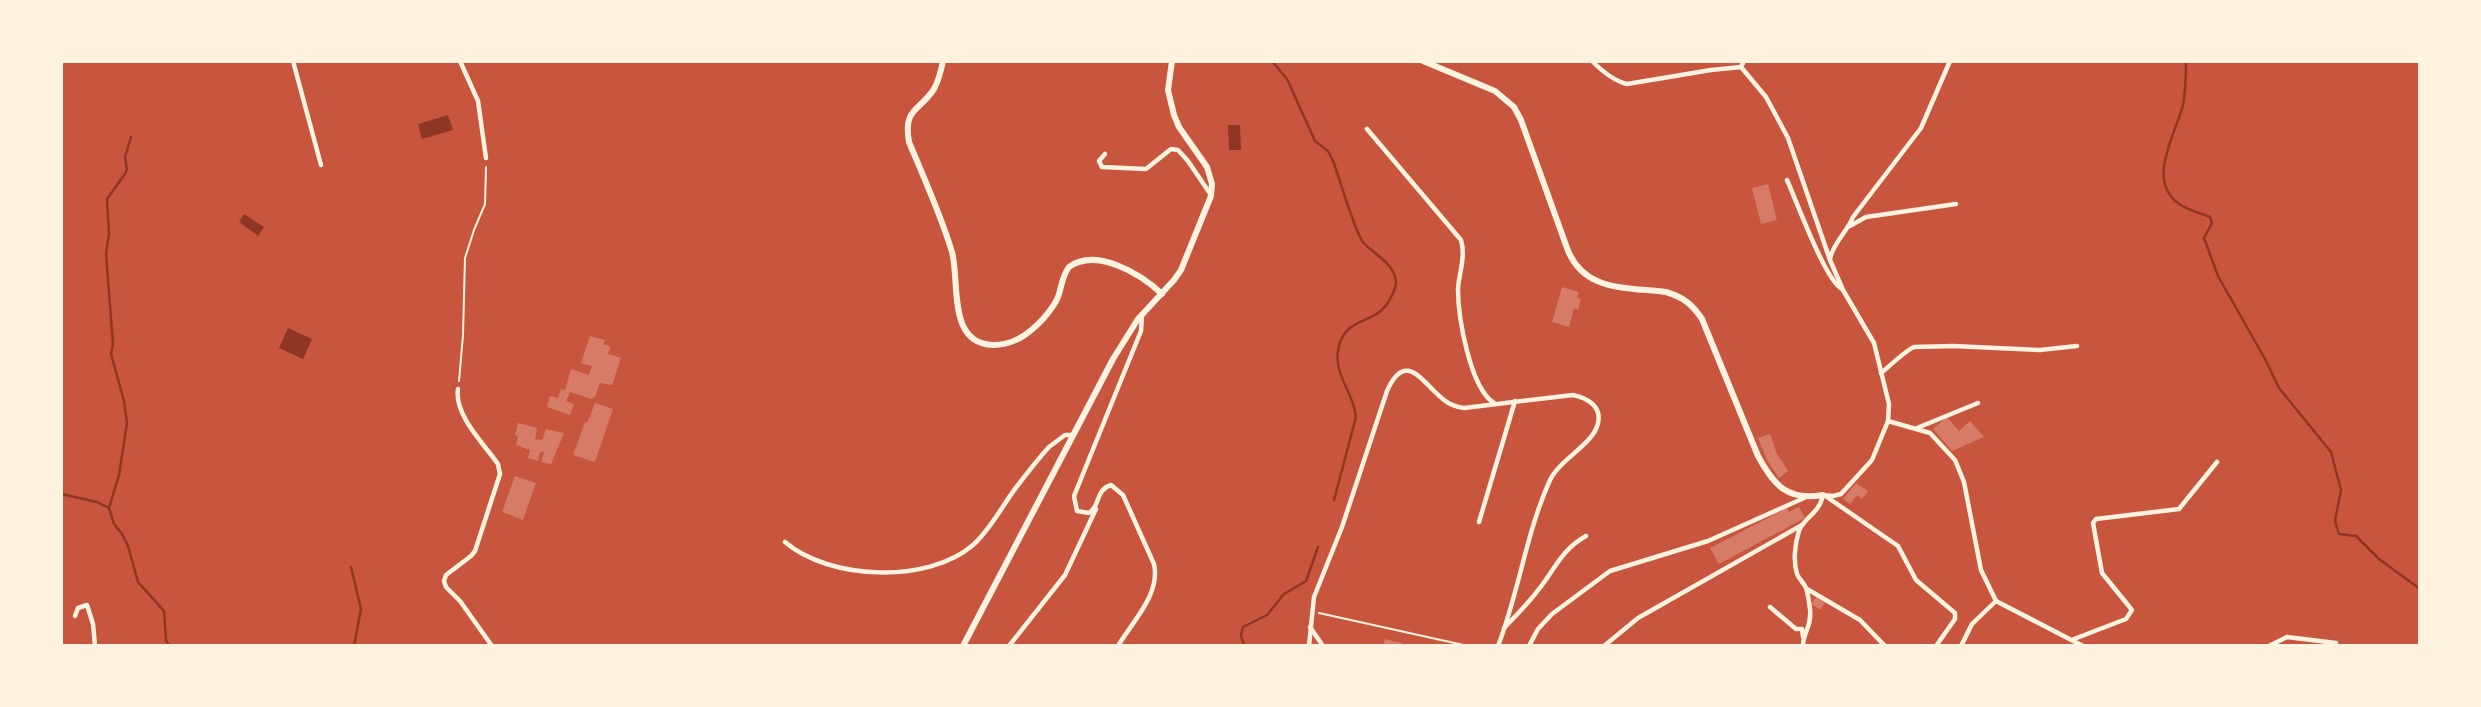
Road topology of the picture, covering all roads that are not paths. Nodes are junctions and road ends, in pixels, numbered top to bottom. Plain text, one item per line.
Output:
1 (293, 61) edge
2 (460, 61) edge
3 (943, 61) edge
4 (1172, 61) edge
5 (1423, 61) edge
6 (1592, 61) edge
7 (1603, 61) edge
8 (1744, 61) edge
9 (1950, 61) edge
10 (1741, 67) junction
11 (1605, 69) junction
12 (1367, 129) dead end
13 (1105, 154) dead end
14 (486, 158) road end
15 (321, 166) dead end
16 (1787, 180) dead end
17 (1211, 196) junction
18 (1956, 204) dead end
19 (1849, 227) junction
20 (1830, 260) junction
21 (1843, 290) junction
22 (1162, 294) junction
23 (1142, 315) junction
24 (2077, 346) dead end
25 (1881, 373) junction
26 (458, 389) road end
27 (1515, 401) junction
28 (1978, 403) dead end
29 (1495, 404) junction
30 (1888, 421) junction
31 (1916, 428) junction
32 (1073, 435) junction
33 (2217, 462) dead end
34 (1824, 495) junction
35 (1804, 498) junction
36 (1096, 509) junction
37 (1479, 522) dead end
38 (1802, 525) junction
39 (1586, 536) dead end
40 (785, 541) dead end
41 (1806, 588) junction
42 (1996, 601) junction
43 (1770, 607) dead end
44 (75, 616) dead end
45 (1309, 626) junction
46 (1504, 628) junction
47 (1803, 638) junction
48 (2073, 639) junction
49 (2336, 643) dead end
50 (95, 646) edge
51 (492, 646) edge
52 (963, 646) edge
53 (1009, 646) edge
54 (1118, 646) edge
55 (1309, 646) edge
56 (1323, 646) edge
57 (1498, 646) edge
58 (1529, 646) edge
59 (1604, 646) edge
60 (1803, 646) edge
61 (1885, 646) edge
62 (1936, 646) edge
63 (1961, 646) edge
64 (2081, 646) edge
65 (2269, 646) edge

1 - 15 street
2 - 14 street
3 - 22 street
4 - 17 street
5 - 35 street
6 - 11 street
7 - 11 street
8 - 10 street
9 - 19 street
10 - 11 street
10 - 20 street
12 - 29 street
13 - 17 street
16 - 21 street
17 - 22 street
18 - 19 street
19 - 20 street
20 - 21 street
21 - 25 street
22 - 23 street
23 - 32 street
23 - 36 street
24 - 25 street
25 - 30 street
26 - 51 street
27 - 29 street
27 - 37 street
27 - 46 street
28 - 31 street
29 - 45 street
30 - 31 street
30 - 34 street
31 - 42 street
32 - 40 street
32 - 52 street
33 - 48 street
34 - 35 street
34 - 38 street
34 - 62 street
35 - 58 street
36 - 53 street
36 - 54 street
38 - 41 street
38 - 59 street
39 - 46 street
41 - 47 street
41 - 61 street
42 - 48 street
42 - 63 street
43 - 47 street
44 - 50 street
45 - 55 street
45 - 56 street
46 - 57 street
47 - 60 street
48 - 64 street
49 - 65 street

